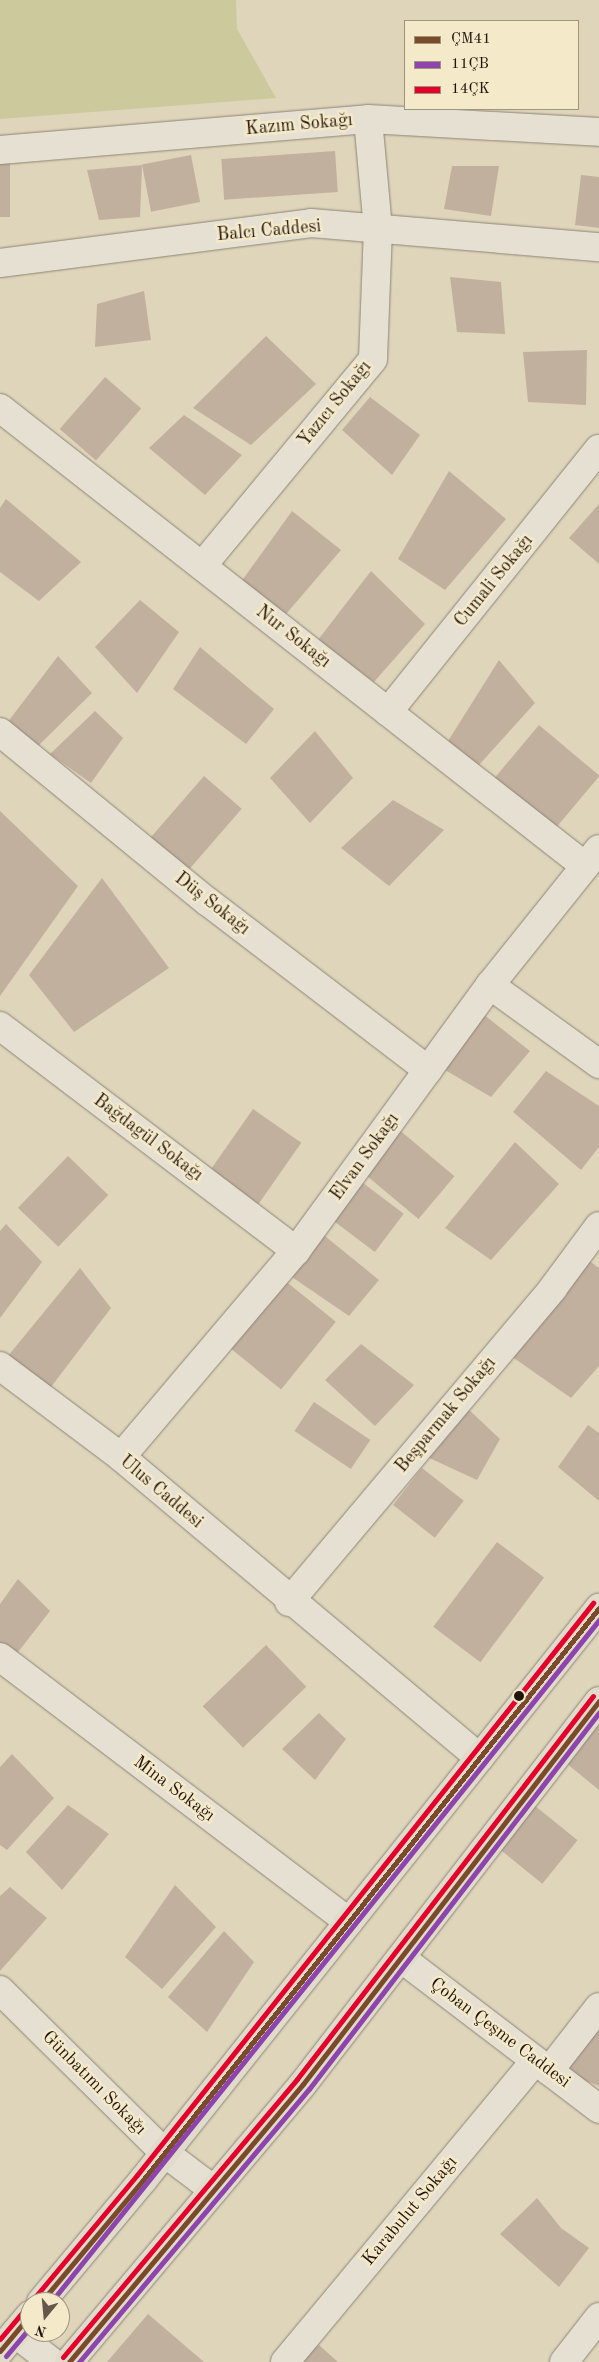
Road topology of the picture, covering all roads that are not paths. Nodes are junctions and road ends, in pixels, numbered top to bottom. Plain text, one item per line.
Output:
1 (368, 119) junction
2 (599, 132) edge
3 (0, 150) edge
4 (378, 229) junction
5 (599, 247) edge
6 (0, 262) edge
7 (0, 408) edge
8 (599, 450) edge
9 (202, 566) junction
10 (388, 712) junction
11 (0, 732) edge
12 (592, 857) edge
13 (490, 986) junction
14 (0, 1026) edge
15 (599, 1064) edge
16 (428, 1070) junction
17 (599, 1226) edge
18 (296, 1250) junction
19 (0, 1366) edge
20 (121, 1457) junction
21 (289, 1602) junction
22 (599, 1608) edge
23 (0, 1657) edge
24 (599, 1701) edge
25 (480, 1758) junction
26 (349, 1922) junction
27 (401, 1958) junction
28 (0, 1990) edge
29 (599, 2007) edge
30 (542, 2066) junction
31 (599, 2109) edge
32 (165, 2153) junction
33 (214, 2190) junction
34 (49, 2292) edge
35 (599, 2317) edge
36 (15, 2333) edge
37 (52, 2362) edge
38 (69, 2362) edge
39 (285, 2362) edge
40 (564, 2362) edge

1 - 2 street, Kazım Sokağı
1 - 3 street, Kazım Sokağı
1 - 4 street, Yazıcı Sokağı
4 - 5 street, Balcı Caddesi
4 - 6 street, Balcı Caddesi
4 - 9 street, Yazıcı Sokağı
7 - 9 street, Nur Sokağı
8 - 10 street, Cumali Sokağı
9 - 10 street, Nur Sokağı
10 - 12 street, Nur Sokağı
11 - 16 street, Düş Sokağı
12 - 13 street, Elvan Sokağı
13 - 15 street
13 - 16 street, Elvan Sokağı
14 - 18 street, Bağdagül Sokağı
16 - 18 street, Elvan Sokağı
17 - 21 street, Beşparmak Sokağı
18 - 20 street, Elvan Sokağı
19 - 20 street, Ulus Caddesi
20 - 21 street, Ulus Caddesi
21 - 25 street, Ulus Caddesi
22 - 25 main road
23 - 26 street, Mina Sokağı
24 - 27 main road
25 - 26 main road
26 - 32 main road
27 - 30 street, Çoban Çeşme Caddesi
27 - 33 main road
28 - 32 street, Günbatımı Sokağı
29 - 30 street, Karabulut Sokağı
30 - 31 street, Çoban Çeşme Caddesi
30 - 39 street, Karabulut Sokağı
32 - 33 street, Günbatımı Sokağı
32 - 34 main road
33 - 38 main road
35 - 40 street
36 - 37 street

